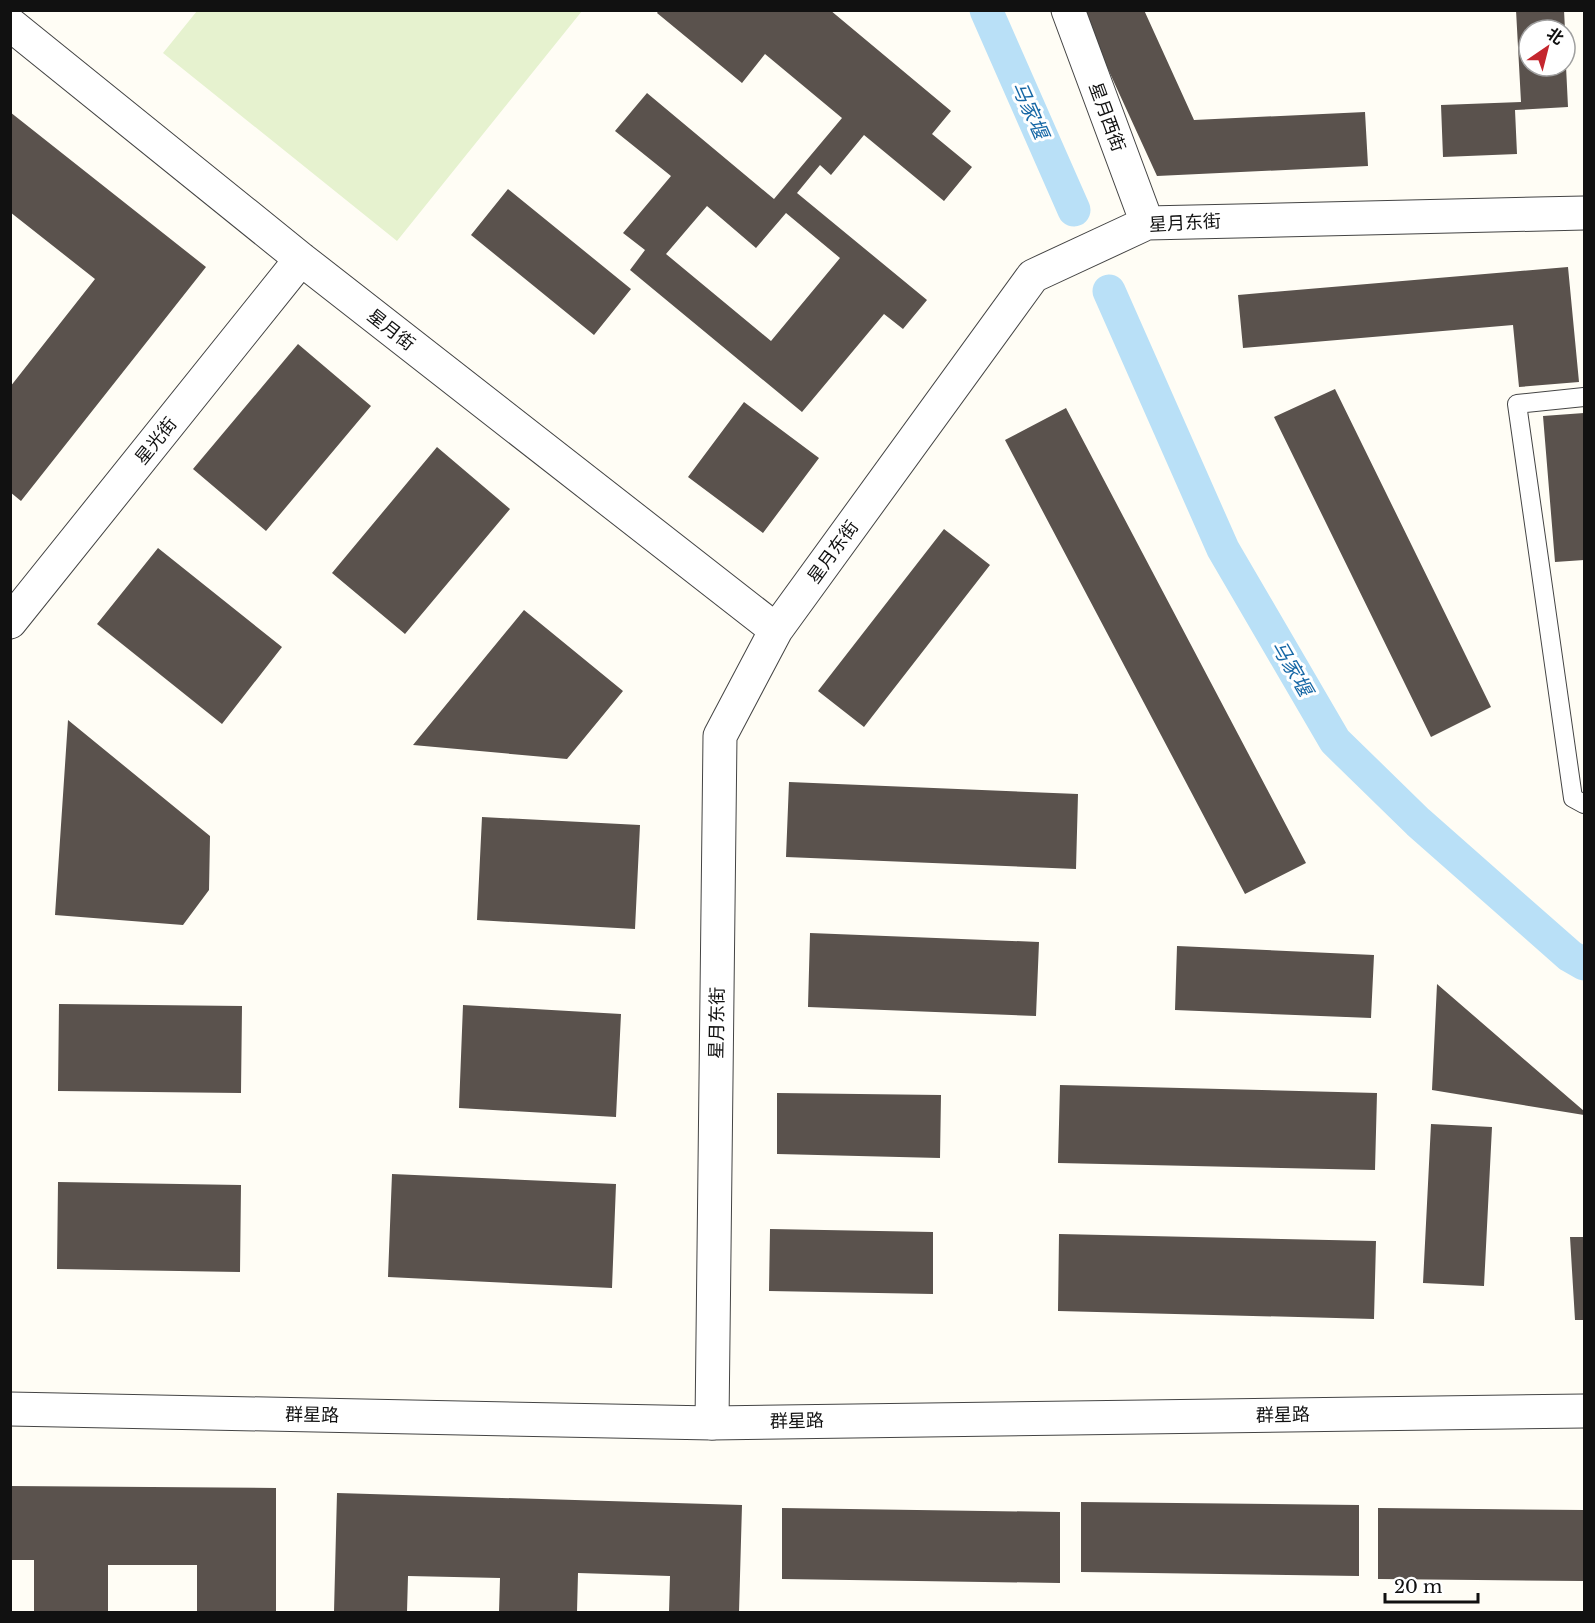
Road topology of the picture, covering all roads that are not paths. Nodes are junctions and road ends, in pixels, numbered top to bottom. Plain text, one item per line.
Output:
1 (1068, 10) edge
2 (10, 24) edge
3 (1584, 213) edge
4 (1147, 223) junction
5 (301, 259) junction
6 (1584, 397) edge
7 (10, 622) edge
8 (776, 630) junction
9 (1584, 804) edge
10 (10, 1409) edge
11 (1584, 1410) edge
12 (712, 1423) junction

1 - 4 street, 星月西街
2 - 5 street, 星月街
3 - 4 street, 星月东街
4 - 8 street, 星月东街
5 - 7 street, 星光街
5 - 8 street, 星月街
6 - 9 lane
8 - 12 street, 星月东街
10 - 12 street, 群星路
11 - 12 street, 群星路

